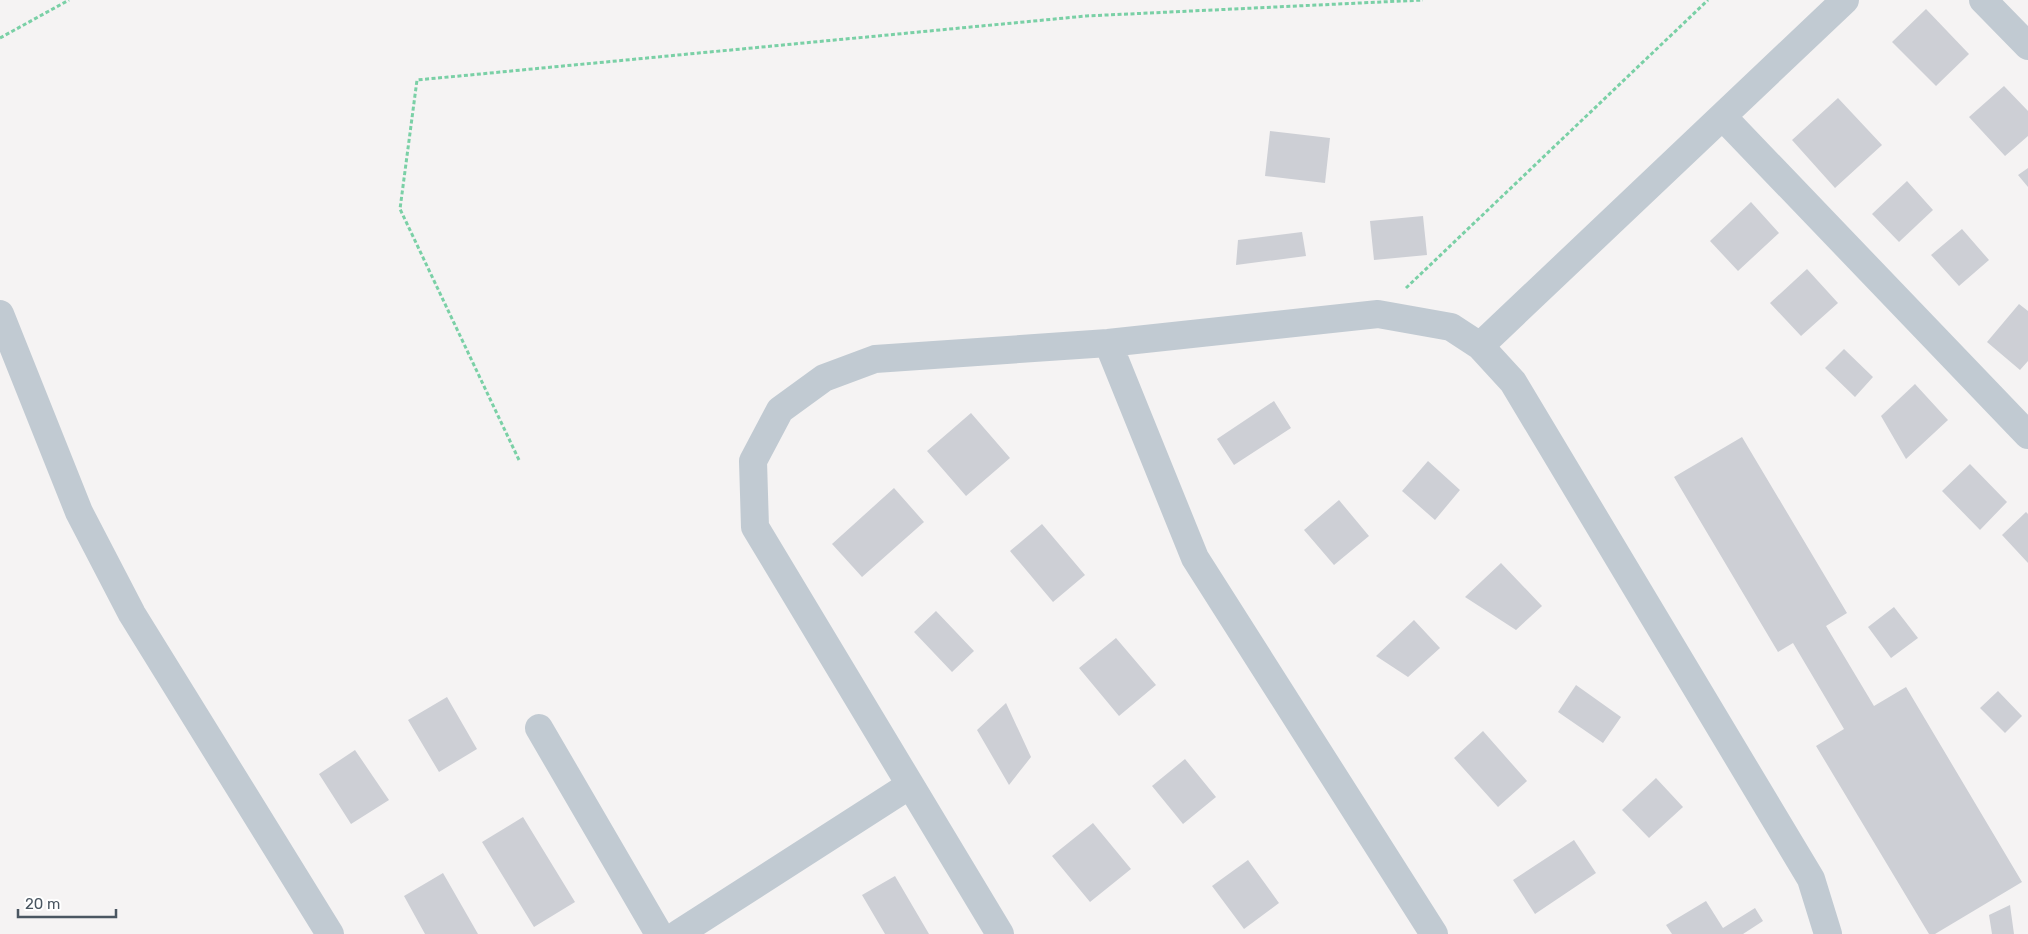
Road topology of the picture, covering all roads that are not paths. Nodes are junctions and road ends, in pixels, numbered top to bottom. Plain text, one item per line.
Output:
1 (1845, 0) edge
2 (1983, 0) edge
3 (2028, 46) edge
4 (1722, 117) junction
5 (0, 314) edge
6 (1108, 343) junction
7 (1480, 346) junction
8 (2028, 435) edge
9 (539, 728) dead end
10 (910, 785) junction
11 (330, 934) edge
12 (659, 934) edge
13 (678, 934) edge
14 (1000, 934) edge
15 (1434, 934) edge
16 (1828, 934) edge

1 - 4 street
2 - 3 street
4 - 7 street
4 - 8 street
5 - 11 street
6 - 7 street
6 - 10 street
6 - 15 street
7 - 16 street
9 - 12 street
10 - 13 street
10 - 14 street

